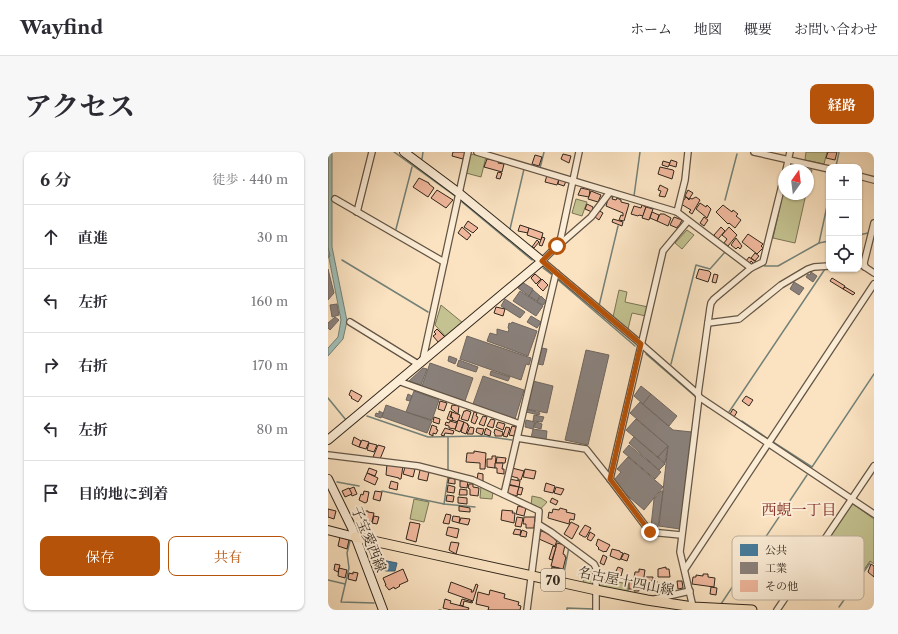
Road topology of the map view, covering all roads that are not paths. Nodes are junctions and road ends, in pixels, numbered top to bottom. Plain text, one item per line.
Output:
1 (372, 152) edge
2 (404, 152) edge
3 (468, 152) edge
4 (477, 152) edge
5 (579, 152) edge
6 (688, 152) edge
7 (754, 152) edge
8 (790, 152) edge
9 (788, 160) junction
10 (787, 164) edge
11 (826, 168) edge
12 (862, 177) edge
13 (874, 180) edge
14 (573, 182) junction
15 (610, 192) junction
16 (459, 193) junction
17 (334, 199) dead end
18 (778, 200) edge
19 (357, 212) junction
20 (677, 212) junction
21 (688, 222) junction
22 (874, 223) edge
23 (557, 246) junction
24 (542, 261) junction
25 (444, 262) junction
26 (862, 265) edge
27 (826, 266) edge
28 (865, 267) junction
29 (750, 268) junction
30 (556, 273) junction
31 (874, 273) edge
32 (874, 284) edge
33 (350, 322) dead end
34 (708, 323) junction
35 (641, 344) junction
36 (421, 362) junction
37 (398, 381) junction
38 (698, 396) junction
39 (520, 424) junction
40 (517, 438) junction
41 (328, 440) edge
42 (769, 443) junction
43 (328, 455) edge
44 (874, 466) edge
45 (328, 479) edge
46 (610, 479) junction
47 (504, 494) junction
48 (852, 499) junction
49 (874, 514) edge
50 (538, 524) junction
51 (328, 530) edge
52 (682, 535) junction
53 (827, 536) edge
54 (355, 537) junction
55 (685, 569) junction
56 (531, 575) junction
57 (596, 590) junction
58 (690, 592) junction
59 (647, 600) junction
60 (784, 600) edge
61 (693, 607) junction
62 (707, 609) edge
63 (383, 610) edge
64 (527, 610) edge
65 (596, 610) edge
66 (752, 610) edge
67 (777, 610) edge

1 - 19 street
2 - 16 street
3 - 16 street
4 - 14 street
5 - 14 street
6 - 20 street
7 - 9 street
8 - 9 street
9 - 10 street
9 - 11 street
12 - 13 street
14 - 15 street
14 - 23 street
15 - 20 street
15 - 23 street
16 - 24 street
16 - 25 street
17 - 19 street
18 - 29 street
19 - 25 street
20 - 21 street
21 - 29 street
21 - 35 street
22 - 28 street
23 - 24 street
24 - 30 street
24 - 36 street
25 - 36 street
26 - 28 street
27 - 34 street
28 - 31 street
29 - 34 street
30 - 35 street
30 - 39 street
32 - 42 street
33 - 36 street
34 - 38 street
35 - 38 street
35 - 46 street
36 - 37 street
37 - 39 street
37 - 41 street
38 - 42 street
38 - 52 street
39 - 40 street
40 - 46 street
40 - 47 street
42 - 48 street
42 - 55 street
43 - 47 street
44 - 48 street
45 - 54 street, 子宝愛西線
46 - 52 street
47 - 50 street
48 - 49 street
48 - 53 street
50 - 56 street
50 - 57 street
51 - 54 street
52 - 55 street
54 - 56 main road, 名古屋十四山線 / 70
54 - 63 street, 子宝愛西線
55 - 58 street
56 - 57 main road, 名古屋十四山線 / 70
56 - 64 street
57 - 59 main road, 名古屋十四山線 / 70
57 - 65 street
58 - 59 street
58 - 61 street
59 - 61 main road, 名古屋十四山線 / 70
60 - 67 street
61 - 62 main road, 名古屋十四山線 / 70
62 - 66 main road, 名古屋十四山線 / 70

